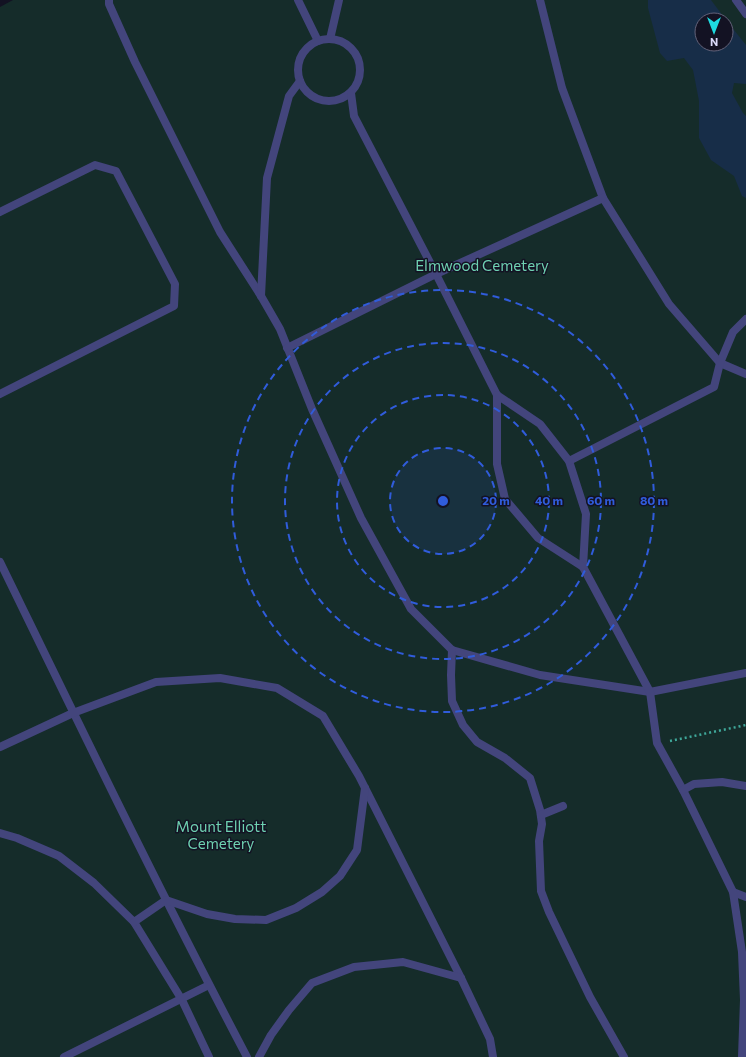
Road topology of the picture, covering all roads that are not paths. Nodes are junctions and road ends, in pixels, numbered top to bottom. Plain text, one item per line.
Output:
1 (109, 0) edge
2 (298, 0) edge
3 (338, 0) edge
4 (540, 0) edge
5 (736, 0) edge
6 (746, 14) edge
7 (330, 39) junction
8 (318, 41) junction
9 (300, 81) junction
10 (351, 93) junction
11 (603, 198) junction
12 (0, 212) edge
13 (436, 274) junction
14 (261, 296) junction
15 (746, 320) edge
16 (287, 348) junction
17 (720, 363) junction
18 (746, 374) edge
19 (0, 394) edge
20 (497, 395) junction
21 (569, 461) junction
22 (0, 562) edge
23 (584, 567) junction
24 (452, 650) junction
25 (746, 673) edge
26 (650, 692) junction
27 (73, 713) junction
28 (0, 747) edge
29 (746, 786) edge
30 (365, 788) junction
31 (683, 790) junction
32 (563, 806) dead end
33 (541, 815) junction
34 (0, 833) edge
35 (733, 892) junction
36 (746, 897) edge
37 (166, 900) junction
38 (134, 922) junction
39 (461, 978) junction
40 (210, 985) junction
41 (182, 1000) junction
42 (64, 1057) edge
43 (209, 1057) edge
44 (247, 1057) edge
45 (259, 1057) edge
46 (492, 1057) edge
47 (624, 1057) edge
48 (742, 1057) edge

1 - 14 lane
2 - 8 lane
3 - 7 lane
4 - 11 lane
5 - 6 lane
7 - 8 lane
7 - 10 lane
8 - 9 lane
9 - 10 lane
9 - 14 lane
10 - 13 lane
11 - 13 lane
11 - 17 lane
12 - 19 lane
13 - 16 lane
13 - 20 lane
14 - 16 lane
15 - 17 lane
16 - 24 lane
17 - 18 lane
17 - 21 lane
20 - 21 lane
20 - 23 lane
21 - 23 lane
22 - 27 lane
23 - 26 lane
24 - 26 lane
24 - 33 lane
25 - 26 lane
26 - 31 lane
27 - 28 lane
27 - 30 lane
27 - 37 lane
29 - 31 lane
30 - 37 lane
30 - 39 lane
31 - 35 lane
32 - 33 lane
33 - 47 lane
34 - 38 lane
35 - 36 lane
35 - 48 lane
37 - 38 lane
37 - 40 lane
38 - 41 lane
39 - 45 lane
39 - 46 lane
40 - 41 lane
40 - 44 lane
41 - 42 lane
41 - 43 lane

